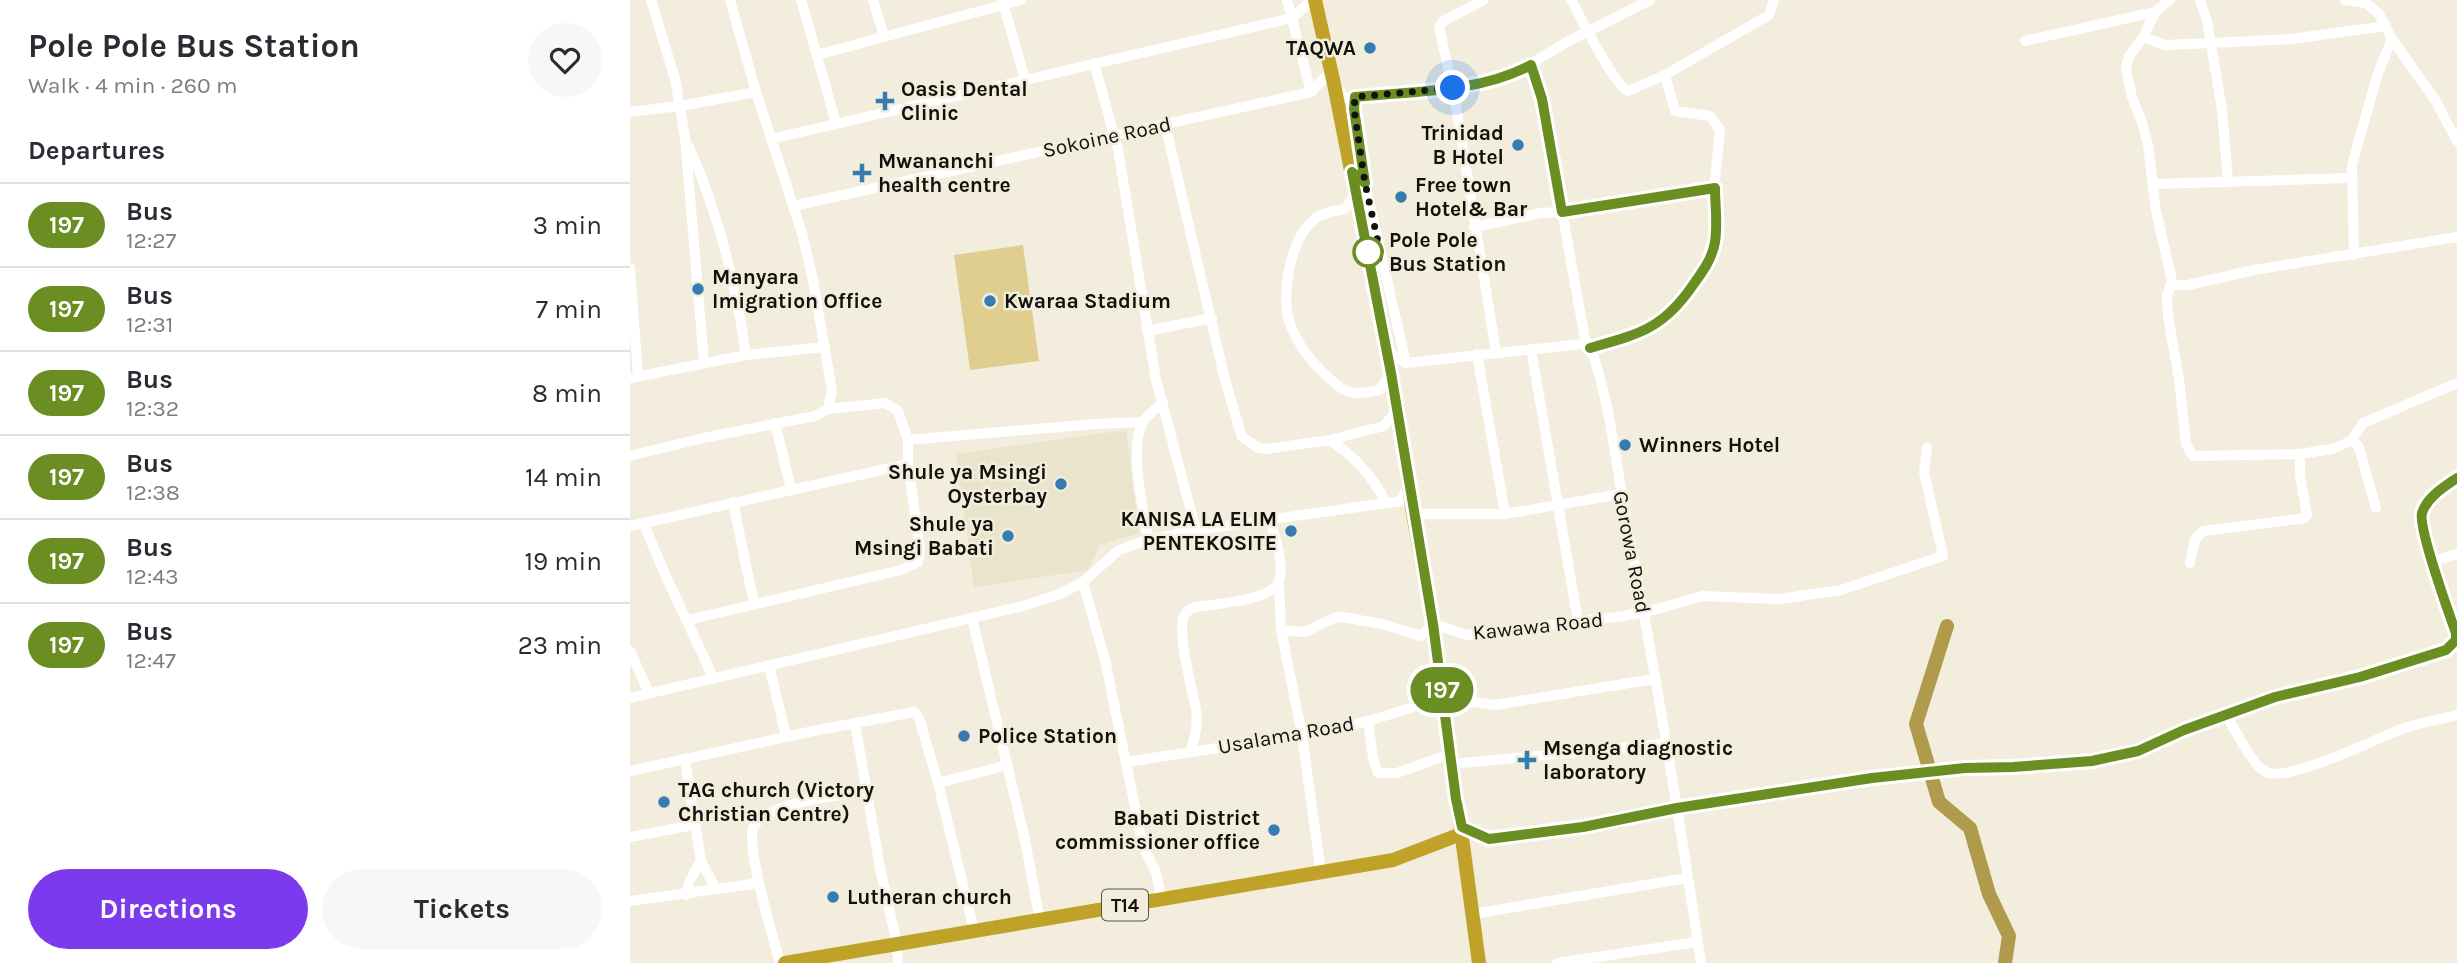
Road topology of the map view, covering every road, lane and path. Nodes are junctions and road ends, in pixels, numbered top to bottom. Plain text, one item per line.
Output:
1 (650, 0) edge
2 (730, 0) edge
3 (801, 0) edge
4 (873, 0) edge
5 (1021, 0) edge
6 (1287, 0) edge
7 (1314, 0) edge
8 (1484, 0) edge
9 (1571, 0) edge
10 (1650, 0) edge
11 (1774, 0) edge
12 (2155, 0) edge
13 (2169, 0) edge
14 (2200, 0) edge
15 (2345, 0) edge
16 (1003, 2) edge
17 (2154, 12) junction
18 (1292, 18) junction
19 (2386, 26) junction
20 (1590, 32) junction
21 (884, 36) junction
22 (2143, 37) junction
23 (2392, 39) junction
24 (2025, 41) dead end
25 (2211, 43) junction
26 (817, 55) junction
27 (1094, 63) junction
28 (1531, 65) junction
29 (1665, 75) junction
30 (1333, 77) junction
31 (1025, 79) junction
32 (1453, 88) junction
33 (756, 92) junction
34 (1311, 93) junction
35 (1355, 97) junction
36 (680, 106) junction
37 (630, 112) edge
38 (836, 123) junction
39 (1165, 124) junction
40 (1115, 135) junction
41 (685, 137) junction
42 (771, 139) junction
43 (2457, 141) edge
44 (2351, 178) junction
45 (2228, 181) junction
46 (2154, 184) junction
47 (1360, 188) junction
48 (1715, 188) junction
49 (793, 206) junction
50 (1562, 212) junction
51 (1475, 227) junction
52 (2457, 237) edge
53 (2354, 254) junction
54 (630, 268) edge
55 (2171, 284) junction
56 (1212, 318) junction
57 (1147, 331) junction
58 (825, 346) junction
59 (1588, 347) junction
60 (1531, 349) junction
61 (1387, 351) junction
62 (1496, 352) junction
63 (1477, 354) junction
64 (746, 355) junction
65 (704, 362) junction
66 (1406, 363) junction
67 (1391, 373) junction
68 (634, 377) edge
69 (2457, 383) edge
70 (1163, 403) junction
71 (828, 409) junction
72 (1398, 409) junction
73 (1143, 422) junction
74 (775, 424) junction
75 (2353, 439) junction
76 (908, 440) junction
77 (1330, 440) junction
78 (1927, 448) dead end
79 (2300, 454) junction
80 (630, 456) edge
81 (908, 464) junction
82 (2457, 478) edge
83 (1409, 484) junction
84 (791, 489) junction
85 (1621, 494) junction
86 (733, 502) junction
87 (1386, 503) junction
88 (1557, 505) junction
89 (2375, 508) dead end
90 (1413, 514) junction
91 (1505, 514) junction
92 (1270, 519) junction
93 (644, 523) junction
94 (630, 526) edge
95 (1196, 530) junction
96 (1148, 540) junction
97 (2457, 554) edge
98 (2433, 561) junction
99 (2190, 563) dead end
100 (1083, 582) junction
101 (1279, 582) junction
102 (754, 604) junction
103 (1644, 612) junction
104 (972, 618) junction
105 (688, 620) junction
106 (1578, 621) junction
107 (1433, 624) junction
108 (1281, 630) junction
109 (2457, 633) edge
110 (630, 651) edge
111 (769, 665) junction
112 (713, 678) junction
113 (1654, 678) junction
114 (649, 693) junction
115 (630, 698) edge
116 (1443, 698) junction
117 (2226, 715) junction
118 (2457, 715) edge
119 (1368, 721) junction
120 (855, 723) junction
121 (1301, 735) junction
122 (786, 737) junction
123 (1665, 744) junction
124 (1191, 752) junction
125 (1450, 759) junction
126 (685, 760) junction
127 (1126, 762) junction
128 (1008, 765) junction
129 (630, 771) edge
130 (938, 783) junction
131 (865, 792) junction
132 (1456, 799) junction
133 (1677, 808) junction
134 (694, 825) junction
135 (1461, 830) junction
136 (630, 838) edge
137 (701, 860) junction
138 (1393, 860) junction
139 (1321, 873) junction
140 (1687, 878) junction
141 (759, 883) junction
142 (716, 889) junction
143 (686, 895) junction
144 (1161, 898) junction
145 (630, 901) edge
146 (1473, 914) junction
147 (1040, 920) junction
148 (974, 930) junction
149 (1698, 942) junction
150 (897, 944) junction
151 (1479, 962) edge
152 (782, 963) edge
153 (898, 963) edge
154 (1557, 963) edge
155 (1701, 963) edge

1 - 36 street
2 - 33 street
3 - 26 street
4 - 21 street
5 - 16 street
6 - 18 street
7 - 18 street
7 - 30 highway
8 - 32 street
9 - 20 street
10 - 20 street
11 - 29 street
12 - 17 street
13 - 17 street
14 - 25 street
15 - 19 street
16 - 21 street
16 - 31 street
17 - 22 street
17 - 24 street
18 - 27 street
18 - 34 street
19 - 23 street
19 - 25 street
20 - 28 street
20 - 29 street
21 - 26 street
22 - 25 street
22 - 46 street
23 - 43 street
23 - 44 street
25 - 45 street
26 - 38 street
27 - 31 street
27 - 40 street
28 - 32 street
28 - 50 street, Gorowa Road
29 - 48 street
30 - 34 street
30 - 35 street
30 - 47 highway
31 - 38 street
32 - 35 street
32 - 51 street
33 - 36 street
33 - 42 street
34 - 39 street, Sokoine Road
35 - 47 street
36 - 37 street
36 - 41 street
38 - 42 street
39 - 40 street, Sokoine Road
39 - 56 street
40 - 49 street, Sokoine Road
40 - 57 street
41 - 64 street
41 - 65 street
42 - 49 street
44 - 45 street
44 - 53 street
45 - 46 street
46 - 55 street
47 - 61 highway
47 - 66 street
47 - 67 street
48 - 50 street
48 - 59 street
49 - 58 street
50 - 51 street
50 - 59 street, Gorowa Road
51 - 62 street
52 - 53 street
53 - 55 street
54 - 68 street
55 - 79 street
56 - 57 street
56 - 77 street
57 - 70 street
58 - 64 street
58 - 71 street
59 - 60 street
59 - 85 street, Gorowa Road
60 - 62 street
60 - 88 street
61 - 66 street
61 - 67 highway
62 - 63 street
63 - 66 street
63 - 91 street
64 - 65 street
65 - 68 street
67 - 72 highway
69 - 75 street
70 - 73 street
70 - 95 street
71 - 74 street
71 - 76 street
72 - 77 street
72 - 83 highway
73 - 76 street
73 - 96 street
74 - 80 street
74 - 84 street
75 - 79 street
75 - 89 street
76 - 81 street
77 - 87 street
78 - 103 street, Kawawa Road
79 - 99 street
81 - 84 street
81 - 102 street
82 - 98 street
83 - 87 street
83 - 90 highway
84 - 86 street
85 - 88 street
85 - 103 street, Gorowa Road
86 - 93 street
86 - 102 street
87 - 92 street
88 - 91 street
88 - 106 street
90 - 91 street
90 - 107 highway
92 - 95 street
92 - 101 street
93 - 94 street
93 - 105 street
95 - 96 street
96 - 100 street
97 - 98 street
98 - 109 street
100 - 104 street
100 - 127 street
101 - 108 street
101 - 124 street
102 - 105 street
103 - 106 street, Kawawa Road
103 - 113 street, Gorowa Road
104 - 111 street
104 - 128 street
105 - 112 street
106 - 107 street, Kawawa Road
107 - 108 street
107 - 116 highway
108 - 121 street
109 - 117 street
110 - 114 street
111 - 112 street
111 - 122 street
112 - 114 street
113 - 116 street
113 - 123 street, Gorowa Road
114 - 115 street
116 - 119 street, Usalama Road
116 - 125 highway
117 - 118 street
117 - 133 street
119 - 121 street, Usalama Road
119 - 125 street
120 - 122 street
120 - 130 street
120 - 131 street
121 - 124 street, Usalama Road
121 - 139 street
122 - 126 street
123 - 125 street
123 - 133 street, Gorowa Road
124 - 127 street, Usalama Road
125 - 132 highway
126 - 129 street
126 - 134 street
127 - 144 street
128 - 130 street
128 - 147 street
130 - 148 street
131 - 141 street
131 - 150 street
132 - 135 highway
132 - 138 highway, T14
133 - 135 street
133 - 140 street, Gorowa Road
134 - 136 street
134 - 137 street
135 - 138 highway, T14
135 - 146 highway
137 - 142 street
137 - 143 street
138 - 139 highway, T14
139 - 144 highway, T14
140 - 146 street
140 - 149 street, Gorowa Road
141 - 142 street
141 - 152 street
142 - 143 street
143 - 145 street
144 - 147 highway, T14
146 - 151 highway
147 - 148 highway, T14
148 - 150 highway, T14
149 - 154 street
149 - 155 street, Gorowa Road
150 - 152 highway, T14
150 - 153 street

